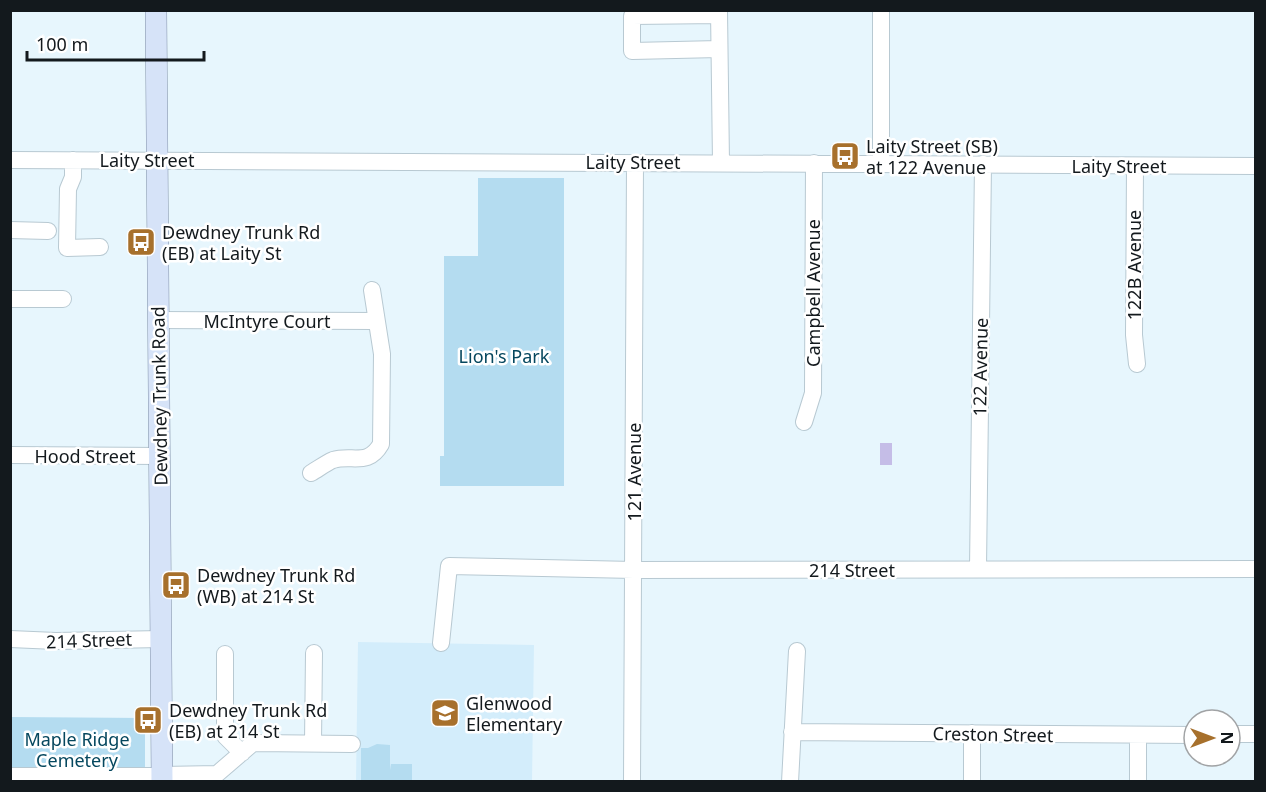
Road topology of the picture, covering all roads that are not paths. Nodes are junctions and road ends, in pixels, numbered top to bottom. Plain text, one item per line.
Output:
1 (156, 10) edge
2 (881, 10) edge
3 (719, 13) edge
4 (719, 49) junction
5 (10, 160) edge
6 (73, 160) junction
7 (157, 160) junction
8 (634, 163) junction
9 (721, 163) junction
10 (814, 163) junction
11 (881, 164) junction
12 (983, 164) junction
13 (1135, 166) junction
14 (1256, 166) edge
15 (10, 230) edge
16 (48, 231) dead end
17 (100, 248) dead end
18 (372, 290) dead end
19 (10, 299) edge
20 (63, 299) dead end
21 (158, 320) junction
22 (376, 321) junction
23 (1137, 364) dead end
24 (804, 422) dead end
25 (10, 455) edge
26 (160, 456) junction
27 (312, 473) dead end
28 (978, 569) junction
29 (1256, 569) edge
30 (633, 570) junction
31 (14, 639) edge
32 (162, 639) junction
33 (441, 643) dead end
34 (797, 651) dead end
35 (314, 653) dead end
36 (225, 654) dead end
37 (792, 732) junction
38 (972, 733) junction
39 (1182, 735) edge
40 (1138, 736) junction
41 (313, 743) junction
42 (352, 744) dead end
43 (242, 753) junction
44 (10, 776) edge
45 (162, 777) edge
46 (632, 782) edge
47 (790, 782) edge
48 (972, 782) edge
49 (1138, 782) edge

1 - 7 main road, Dewdney Trunk Road
2 - 11 street
3 - 4 street
3 - 4 street
4 - 9 street
5 - 6 street, Laity Street
6 - 7 street, Laity Street
6 - 17 street
7 - 8 street, Laity Street
7 - 21 main road, Dewdney Trunk Road
8 - 9 street, Laity Street
8 - 30 street, 121 Avenue
9 - 10 street, Laity Street
10 - 11 street, Laity Street
10 - 24 street, Campbell Avenue
11 - 12 street, Laity Street
12 - 13 street, Laity Street
12 - 28 street, 122 Avenue
13 - 14 street, Laity Street
13 - 23 street, 122B Avenue
15 - 16 street
18 - 22 street
19 - 20 street
21 - 22 street, McIntyre Court
21 - 26 main road, Dewdney Trunk Road
22 - 27 street
25 - 26 street, Hood Street
26 - 32 main road, Dewdney Trunk Road
28 - 29 street, 214 Street
28 - 30 street, 214 Street
30 - 33 street, 214 Street
30 - 46 street, 121 Avenue
31 - 32 street, 214 Street
32 - 45 main road, Dewdney Trunk Road
34 - 37 street
35 - 41 street
36 - 43 street
37 - 38 street, Creston Street
37 - 47 street
38 - 40 street, Creston Street
38 - 48 street
39 - 40 street, Creston Street
40 - 49 street
41 - 42 street
41 - 43 street
43 - 45 street
44 - 45 street

